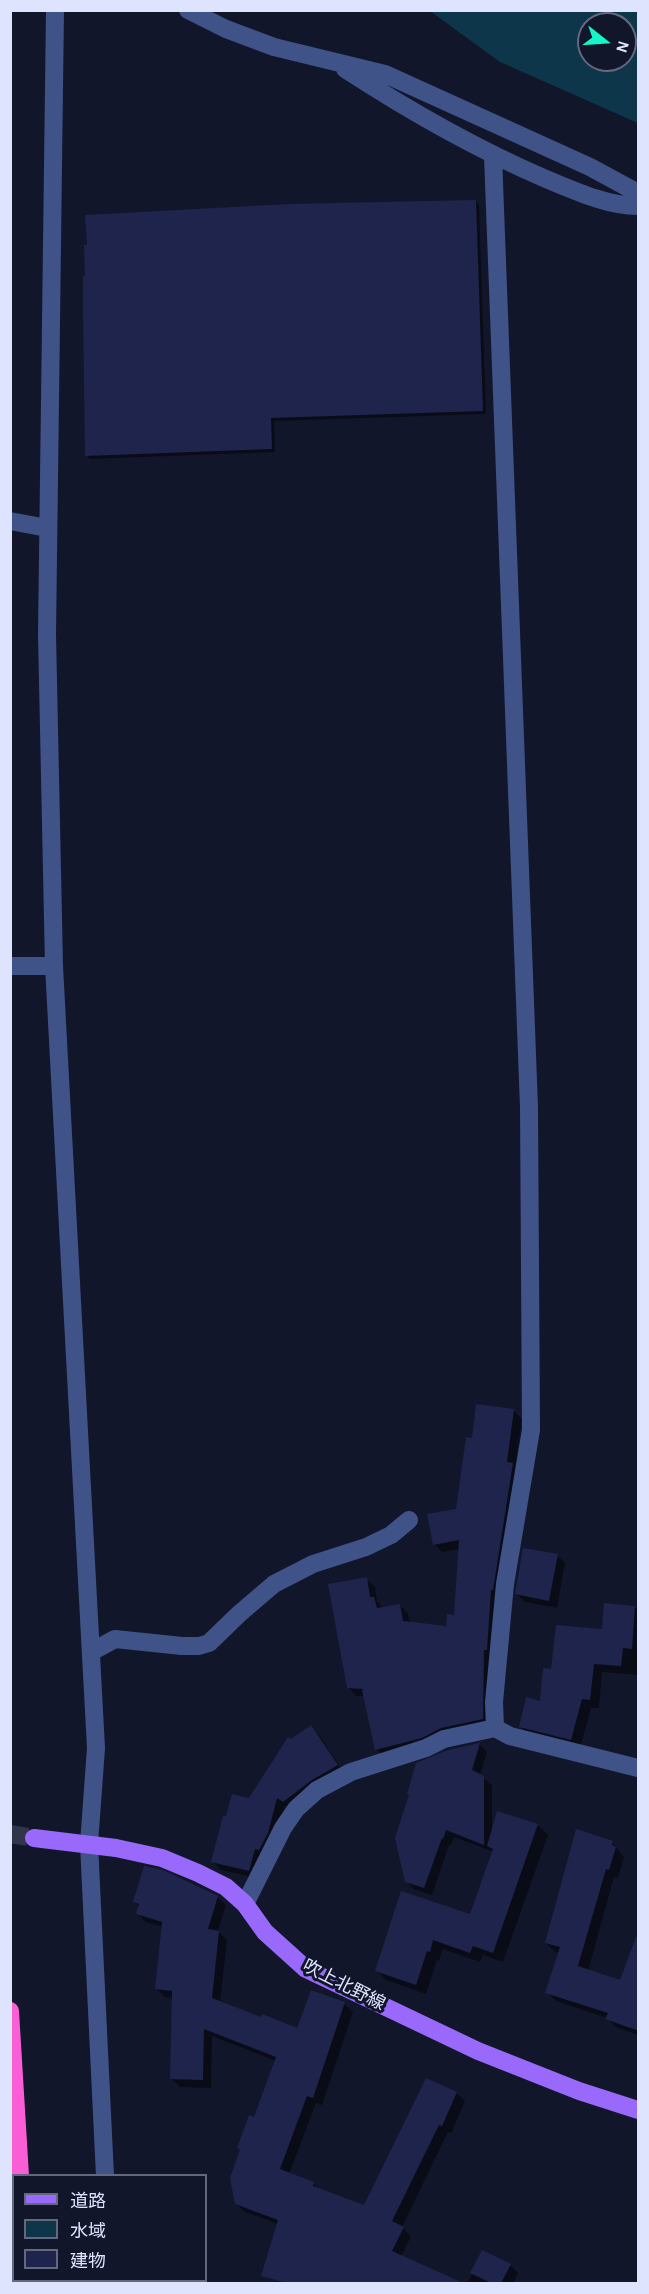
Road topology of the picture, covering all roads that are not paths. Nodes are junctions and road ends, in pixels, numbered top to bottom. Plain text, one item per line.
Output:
1 (55, 10) edge
2 (188, 10) edge
3 (331, 59) junction
4 (493, 156) junction
5 (639, 193) edge
6 (639, 206) edge
7 (10, 521) edge
8 (47, 528) junction
9 (10, 966) edge
10 (54, 966) junction
11 (410, 1520) dead end
12 (91, 1652) junction
13 (495, 1728) junction
14 (639, 1768) edge
15 (34, 1838) tunnel mouth
16 (89, 1844) junction
17 (245, 1904) junction
18 (10, 2011) edge
19 (639, 2110) edge
20 (20, 2174) edge
21 (105, 2174) edge

1 - 8 street
2 - 3 street
3 - 4 street
3 - 5 street
4 - 6 street
4 - 13 street
7 - 8 street
8 - 10 street
9 - 10 street
10 - 12 street
11 - 12 street
12 - 16 street
13 - 14 street
13 - 17 street
15 - 16 main road, 吹上北野線
16 - 17 main road, 吹上北野線
16 - 21 street
17 - 19 main road, 吹上北野線
18 - 20 highway

